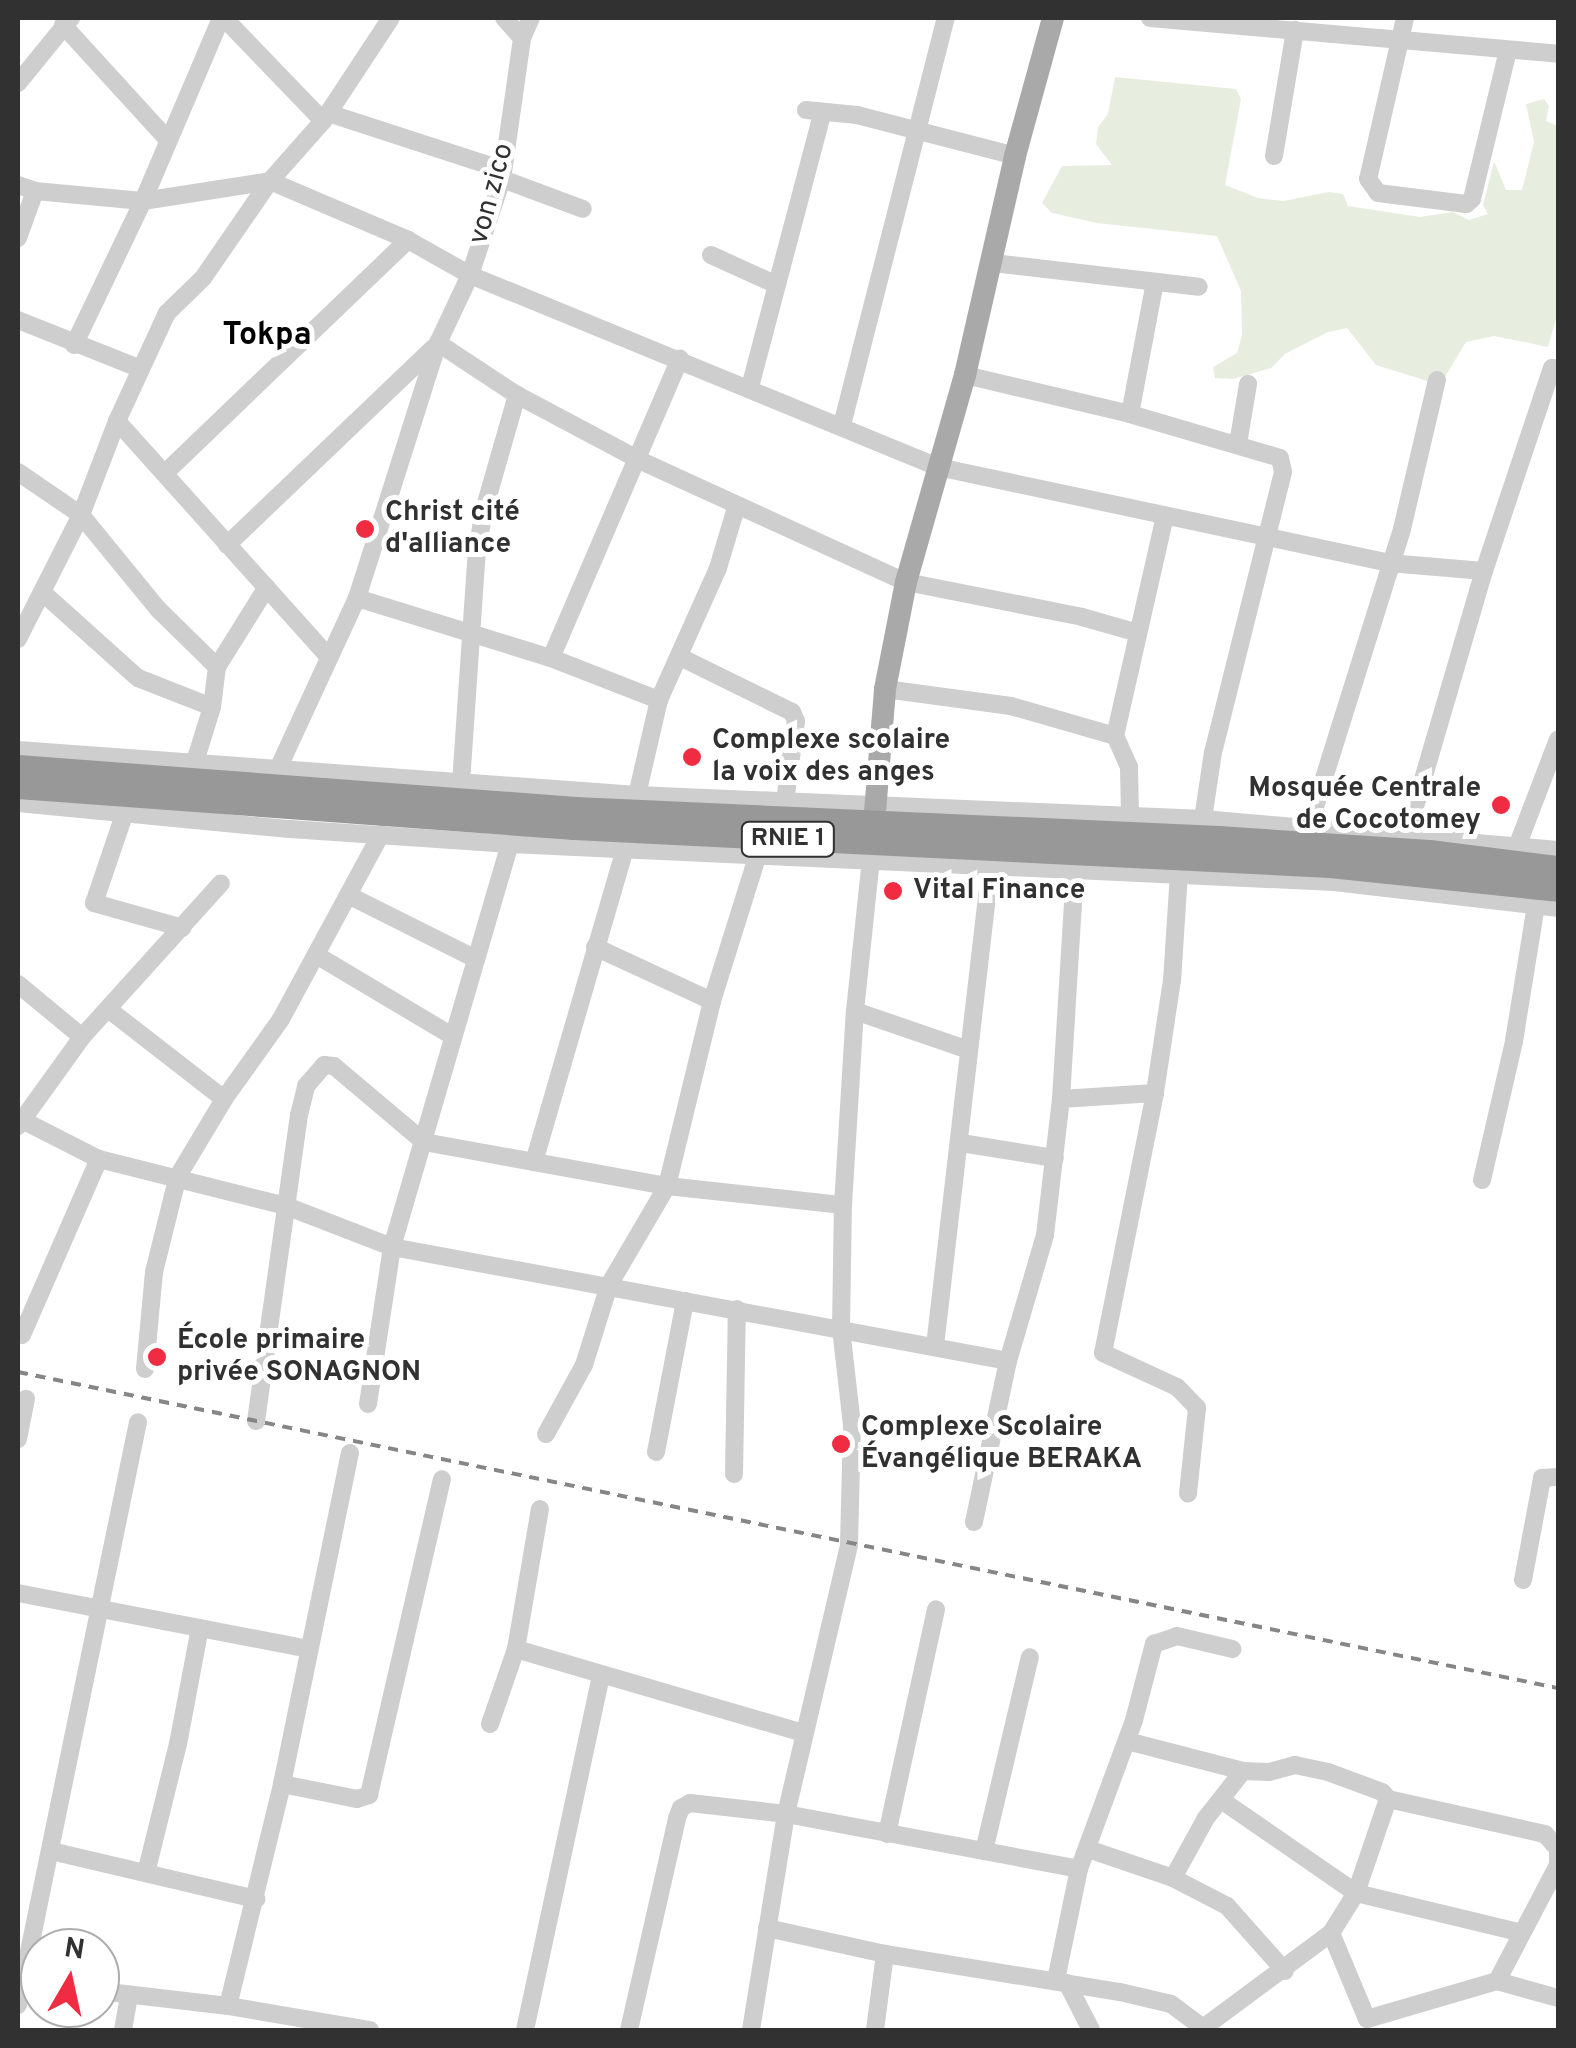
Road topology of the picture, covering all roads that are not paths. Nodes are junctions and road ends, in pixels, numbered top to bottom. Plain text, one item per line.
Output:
1 (222, 18) edge
2 (377, 18) edge
3 (391, 18) edge
4 (504, 18) edge
5 (531, 18) edge
6 (946, 18) edge
7 (1053, 18) edge
8 (1150, 18) edge
9 (1405, 18) edge
10 (67, 21) edge
11 (1295, 30) junction
12 (381, 37) junction
13 (522, 38) junction
14 (1399, 39) junction
15 (1508, 50) junction
16 (1558, 54) edge
17 (18, 82) edge
18 (326, 117) junction
19 (918, 129) junction
20 (166, 139) junction
21 (1015, 156) junction
22 (1274, 156) dead end
23 (502, 175) junction
24 (270, 181) junction
25 (26, 188) edge
26 (143, 201) junction
27 (582, 208) dead end
28 (18, 238) edge
29 (408, 240) junction
30 (711, 256) dead end
31 (993, 263) junction
32 (470, 275) junction
33 (1155, 282) junction
34 (774, 284) junction
35 (1198, 287) dead end
36 (18, 320) edge
37 (438, 343) junction
38 (74, 345) junction
39 (680, 359) junction
40 (141, 369) junction
41 (1558, 369) edge
42 (964, 374) junction
43 (1438, 380) dead end
44 (1248, 384) dead end
45 (750, 387) junction
46 (516, 394) junction
47 (1130, 414) junction
48 (116, 420) junction
49 (842, 425) junction
50 (1238, 444) junction
51 (639, 460) junction
52 (938, 467) junction
53 (18, 472) edge
54 (165, 473) junction
55 (736, 508) junction
56 (81, 515) junction
57 (1165, 516) junction
58 (1268, 539) junction
59 (227, 544) junction
60 (1389, 563) junction
61 (1484, 571) junction
62 (906, 582) junction
63 (267, 586) junction
64 (42, 592) junction
65 (357, 598) junction
66 (470, 633) junction
67 (1138, 633) junction
68 (18, 639) edge
69 (327, 655) junction
70 (680, 657) junction
71 (551, 658) junction
72 (217, 667) junction
73 (885, 689) junction
74 (659, 700) junction
75 (212, 707) junction
76 (1115, 736) junction
77 (18, 750) edge
78 (1557, 750) edge
79 (194, 764) junction
80 (18, 766) edge
81 (277, 771) junction
82 (461, 783) junction
83 (18, 786) edge
84 (637, 795) junction
85 (785, 801) junction
86 (18, 803) edge
87 (1130, 814) junction
88 (124, 815) junction
89 (1203, 819) junction
90 (1309, 826) junction
91 (873, 833) junction
92 (381, 834) junction
93 (1407, 834) junction
94 (510, 844) junction
95 (1518, 844) junction
96 (625, 848) junction
97 (1558, 850) edge
98 (758, 854) junction
99 (990, 863) junction
100 (1075, 867) junction
101 (1558, 868) edge
102 (1179, 873) junction
103 (221, 883) dead end
104 (1558, 889) edge
105 (350, 896) junction
106 (1536, 904) junction
107 (1558, 908) edge
108 (183, 928) junction
109 (595, 947) junction
110 (318, 956) junction
111 (476, 959) junction
112 (18, 984) edge
113 (712, 1002) junction
114 (108, 1010) junction
115 (855, 1011) junction
116 (452, 1036) junction
117 (82, 1037) junction
118 (966, 1049) junction
119 (1155, 1093) junction
120 (1061, 1099) junction
121 (224, 1100) junction
122 (20, 1123) edge
123 (424, 1142) junction
124 (962, 1142) junction
125 (1055, 1158) junction
126 (99, 1159) junction
127 (534, 1162) junction
128 (178, 1176) junction
129 (1482, 1180) dead end
130 (667, 1186) junction
131 (843, 1205) junction
132 (286, 1206) junction
133 (392, 1247) junction
134 (609, 1285) junction
135 (684, 1301) junction
136 (738, 1308) junction
137 (841, 1328) junction
138 (22, 1335) dead end
139 (934, 1346) junction
140 (1008, 1361) junction
141 (144, 1370) dead end
142 (26, 1399) dead end
143 (368, 1404) dead end
144 (256, 1421) dead end
145 (138, 1422) dead end
146 (546, 1434) dead end
147 (18, 1439) edge
148 (656, 1452) dead end
149 (350, 1453) dead end
150 (734, 1474) dead end
151 (1558, 1476) edge
152 (442, 1479) dead end
153 (1188, 1494) dead end
154 (540, 1508) dead end
155 (974, 1522) dead end
156 (1523, 1580) dead end
157 (18, 1593) edge
158 (936, 1609) dead end
159 (96, 1612) junction
160 (200, 1628) junction
161 (308, 1649) junction
162 (1232, 1649) dead end
163 (516, 1650) junction
164 (1030, 1657) dead end
165 (601, 1676) junction
166 (490, 1724) dead end
167 (803, 1733) junction
168 (1127, 1741) junction
169 (1244, 1771) junction
170 (282, 1784) junction
171 (1388, 1799) junction
172 (1221, 1800) junction
173 (786, 1814) junction
174 (886, 1834) junction
175 (1088, 1849) junction
176 (52, 1850) junction
177 (984, 1851) junction
178 (1080, 1868) junction
179 (147, 1870) junction
180 (1173, 1878) junction
181 (1356, 1892) junction
182 (256, 1898) junction
183 (37, 1928) edge
184 (767, 1928) junction
185 (1520, 1932) junction
186 (1330, 1933) junction
187 (885, 1954) junction
188 (1285, 1971) junction
189 (1497, 1981) junction
190 (1061, 1982) junction
191 (120, 1994) edge
192 (129, 1996) junction
193 (1558, 1998) edge
194 (228, 2006) junction
195 (1373, 2024) edge
196 (1204, 2029) edge
197 (123, 2030) edge
198 (370, 2030) edge
199 (525, 2030) edge
200 (629, 2030) edge
201 (751, 2030) edge
202 (875, 2030) edge
203 (1091, 2030) edge

1 - 18 street
1 - 20 street
2 - 12 street
3 - 12 street
4 - 13 street
5 - 13 street, von zico
6 - 19 street
7 - 21 main road
8 - 11 street
9 - 14 street
10 - 17 street
10 - 20 street
11 - 14 street
11 - 22 street
12 - 18 street
13 - 23 street, von zico
14 - 15 street
14 - 15 street
15 - 16 street
18 - 23 street
18 - 24 street
19 - 21 street
19 - 34 street
19 - 49 street
20 - 26 street
21 - 31 main road
23 - 27 street
23 - 32 street, von zico
24 - 26 street
24 - 29 street
24 - 40 street
25 - 26 street
25 - 28 street
26 - 38 street
29 - 32 street
29 - 54 street
30 - 34 street
31 - 33 street
31 - 42 main road
32 - 37 street, von zico
32 - 39 street
33 - 35 street
33 - 47 street
34 - 45 street
36 - 38 street
37 - 46 street
37 - 59 street
37 - 65 street
38 - 40 street
39 - 45 street
39 - 51 street
40 - 48 street
41 - 61 street
42 - 47 street
42 - 52 main road
43 - 60 street
44 - 50 street
45 - 49 street
46 - 51 street
46 - 66 street
47 - 50 street
48 - 54 street
48 - 56 street
49 - 52 street
50 - 58 street
51 - 55 street
51 - 71 street
52 - 57 street
52 - 62 main road
53 - 56 street
54 - 59 street
55 - 62 street
55 - 70 street
56 - 64 street
56 - 72 street
57 - 58 street
57 - 67 street
58 - 60 street
58 - 89 street
59 - 63 street
60 - 61 street
60 - 90 street
61 - 93 street
62 - 67 street
62 - 73 main road
63 - 69 street
63 - 72 street
64 - 68 street
64 - 75 street
65 - 66 street
65 - 69 street
66 - 71 street
66 - 82 street
67 - 76 street
69 - 81 street
70 - 74 street
70 - 85 street
71 - 74 street
72 - 75 street
73 - 76 street
73 - 91 main road
74 - 84 street
75 - 79 street
76 - 87 street
77 - 79 street
78 - 95 street
79 - 81 street
80 - 91 highway, RNIE 1
81 - 82 street
82 - 84 street
83 - 91 highway, RNIE 1
84 - 85 street
85 - 91 street
86 - 88 street
87 - 89 street
87 - 91 street
88 - 92 street
88 - 108 street
89 - 90 street
90 - 93 street
91 - 98 street
91 - 99 street
91 - 101 highway, RNIE 1
91 - 104 highway, RNIE 1
91 - 115 street
92 - 94 street
92 - 105 street
93 - 95 street
94 - 96 street
94 - 111 street
95 - 97 street
96 - 98 street
96 - 109 street
98 - 113 street
99 - 100 street
99 - 118 street
100 - 102 street
100 - 120 street
102 - 106 street
102 - 119 street
103 - 108 street
105 - 110 street
105 - 111 street
106 - 107 street
106 - 129 street
108 - 114 street
109 - 113 street
109 - 127 street
110 - 116 street
110 - 121 street
111 - 116 street
112 - 117 street
113 - 130 street
114 - 117 street
114 - 121 street
115 - 118 street
115 - 131 street
116 - 123 street
117 - 122 street
118 - 124 street
119 - 120 street
119 - 153 street
120 - 125 street
121 - 128 street
122 - 126 street
123 - 127 street
123 - 132 street
123 - 133 street
124 - 125 street
124 - 139 street
125 - 140 street
126 - 128 street
126 - 138 street
127 - 130 street
128 - 132 street
128 - 141 street
130 - 131 street
130 - 134 street
131 - 137 street
132 - 133 street
132 - 144 street
133 - 134 street
133 - 143 street
134 - 135 street
134 - 146 street
135 - 136 street
135 - 148 street
136 - 137 street
136 - 150 street
137 - 139 street
137 - 167 street
139 - 140 street
140 - 155 street
142 - 147 street
145 - 159 street
149 - 161 street
151 - 156 street
152 - 170 street
154 - 163 street
157 - 159 street
158 - 174 street
159 - 160 street
159 - 176 street
160 - 161 street
160 - 179 street
161 - 170 street
162 - 168 street
163 - 165 street
163 - 166 street
164 - 177 street
165 - 167 street
165 - 199 street
167 - 173 street
168 - 169 street
168 - 175 street
169 - 171 street
169 - 172 street
170 - 182 street
171 - 181 street
171 - 185 street
172 - 180 street
172 - 181 street
173 - 174 street
173 - 184 street
173 - 200 street
174 - 177 street
175 - 178 street
175 - 180 street
176 - 179 street
176 - 183 street
177 - 178 street
178 - 190 street
179 - 182 street
180 - 188 street
181 - 185 street
181 - 186 street
182 - 194 street
184 - 187 street
184 - 201 street
185 - 189 street
186 - 188 street
186 - 195 street
187 - 190 street
187 - 202 street
188 - 196 street
189 - 193 street
189 - 195 street
190 - 196 street
190 - 203 street
191 - 192 street
192 - 194 street
192 - 197 street
194 - 198 street

